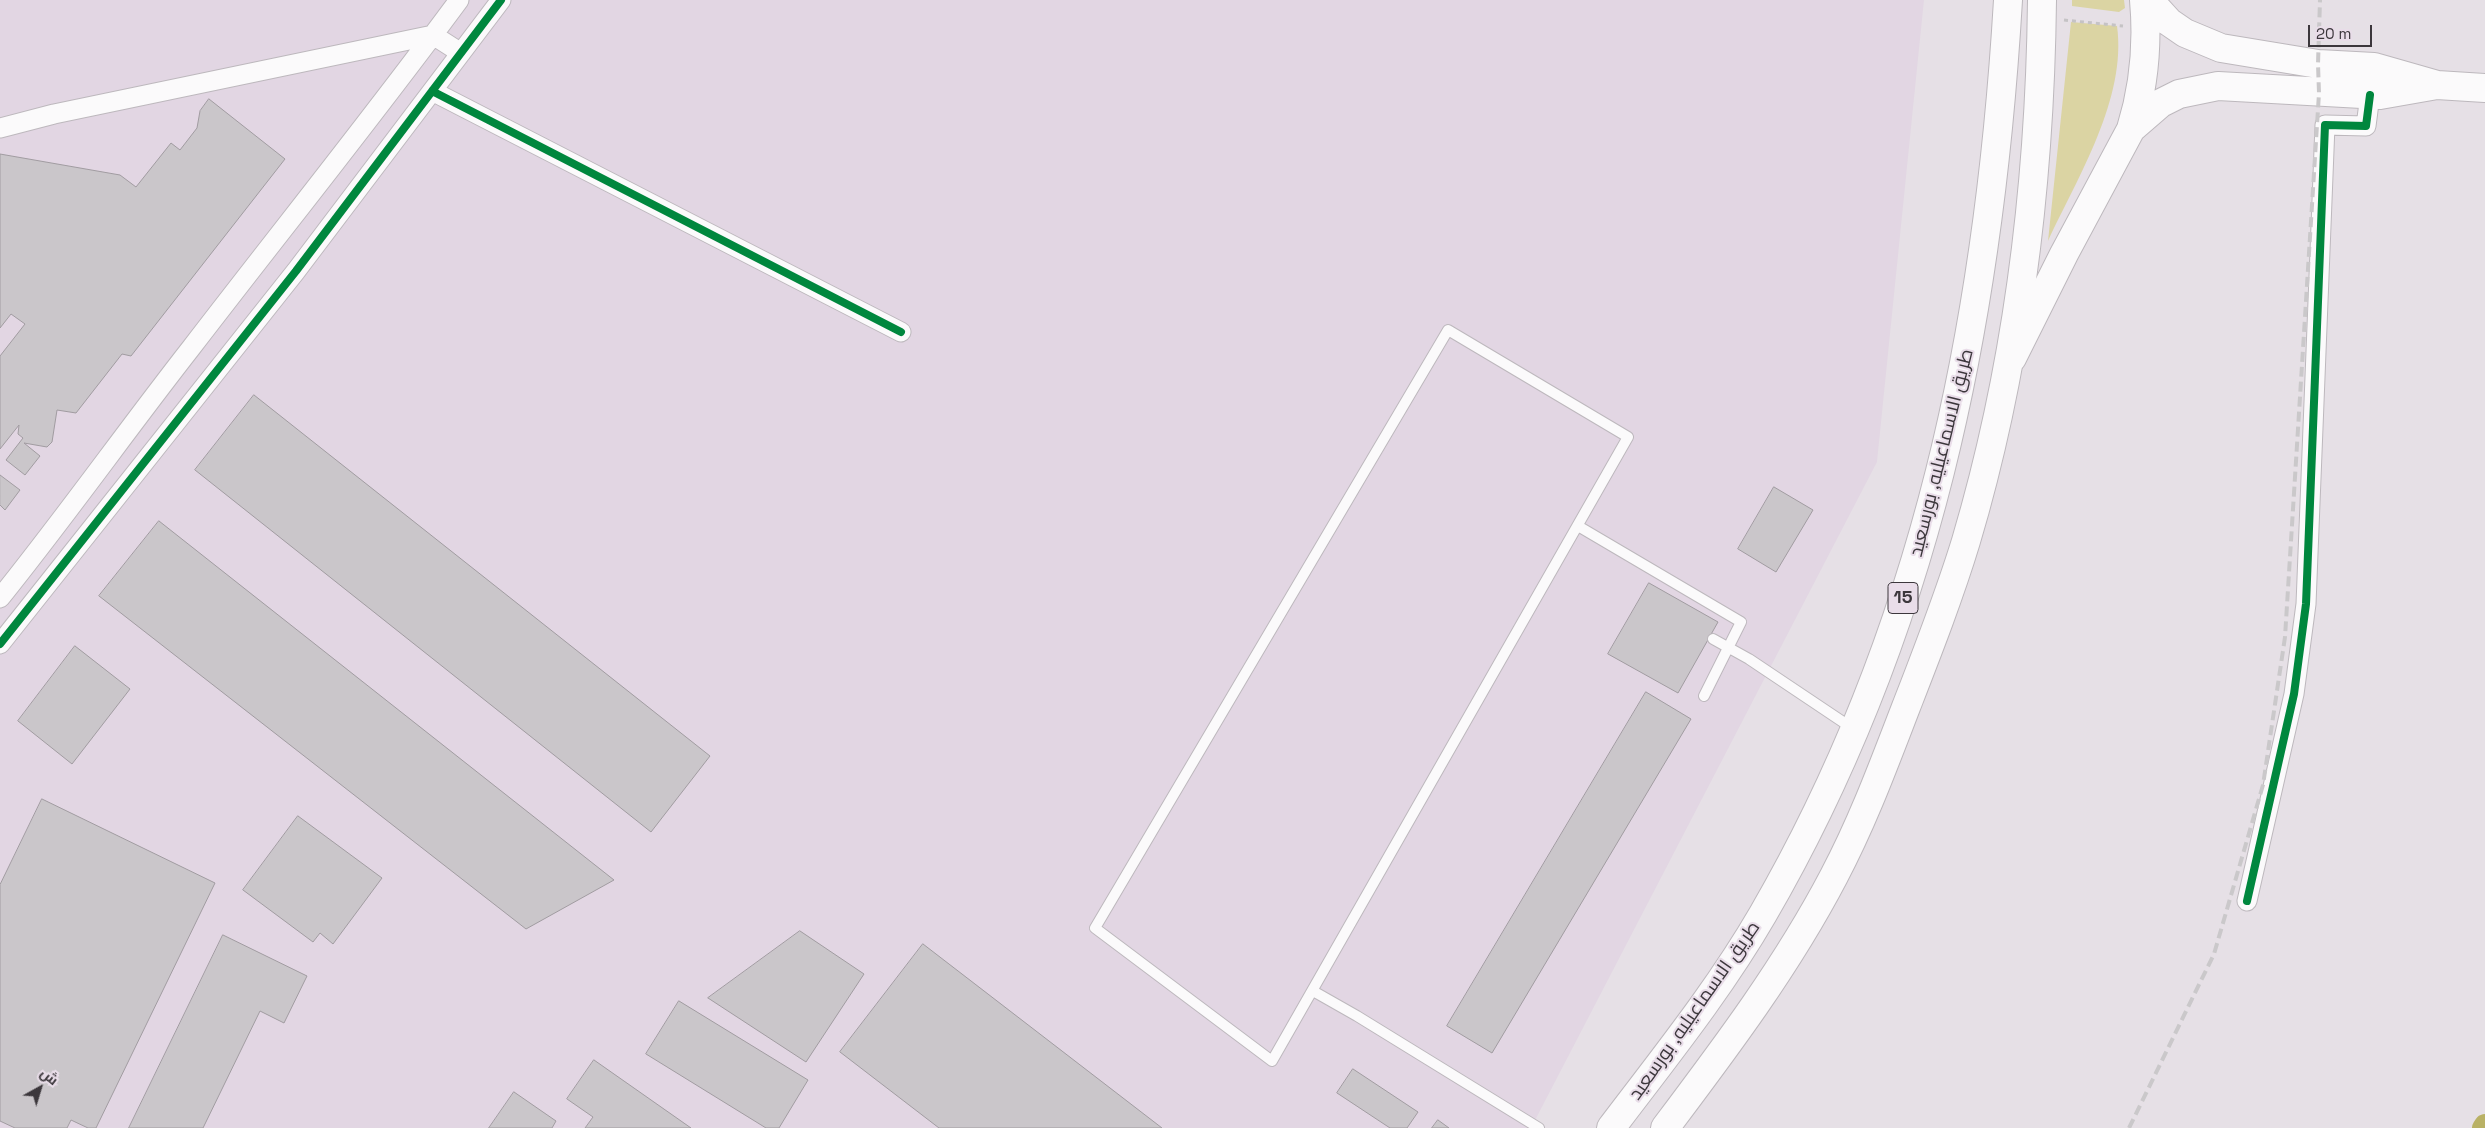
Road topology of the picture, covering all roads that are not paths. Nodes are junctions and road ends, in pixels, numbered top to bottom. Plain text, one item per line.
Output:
1 (459, 0) edge
2 (501, 0) edge
3 (2008, 0) edge
4 (2144, 0) edge
5 (2148, 0) edge
6 (2042, 9) edge
7 (433, 35) junction
8 (461, 54) junction
9 (2437, 85) junction
10 (2485, 88) edge
11 (432, 91) junction
12 (2370, 95) junction
13 (0, 128) edge
14 (2131, 129) junction
15 (901, 332) dead end
16 (2008, 367) junction
17 (1578, 526) junction
18 (0, 598) edge
19 (1713, 639) dead end
20 (0, 644) edge
21 (1728, 648) junction
22 (1704, 696) dead end
23 (1855, 730) junction
24 (2247, 901) dead end
25 (1313, 991) junction
26 (1615, 1126) edge
27 (1539, 1128) edge
28 (1665, 1128) edge

1 - 7 street
2 - 8 street
3 - 23 main road, طريق الاسماعيليه, بورسعيد / 15
4 - 14 main road
5 - 9 main road
6 - 16 main road, 15
7 - 8 street
7 - 13 street
7 - 18 street
8 - 11 street
9 - 10 main road
9 - 12 main road
11 - 15 street
11 - 20 street
12 - 14 main road
12 - 24 street
14 - 16 main road
16 - 28 main road, 15
17 - 21 lane
17 - 25 lane
17 - 25 lane
19 - 21 lane
21 - 22 lane
21 - 23 lane
23 - 26 main road, طريق الاسماعيليه, بورسعيد / 15
25 - 27 lane

